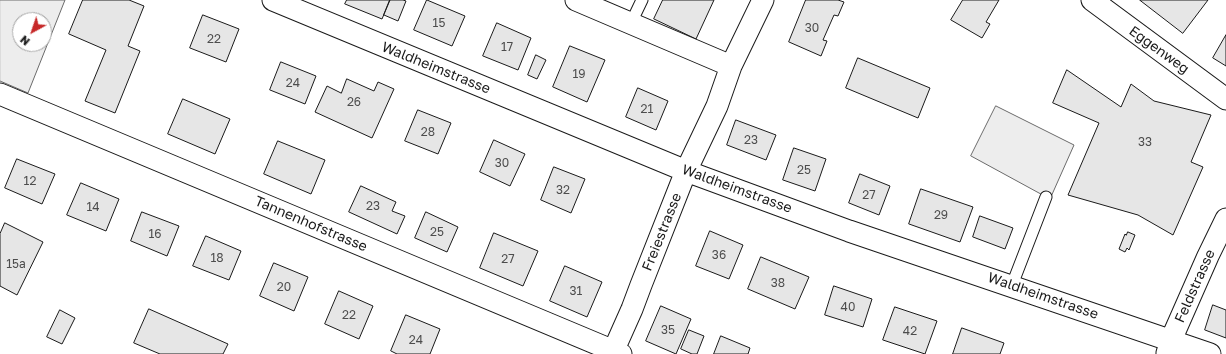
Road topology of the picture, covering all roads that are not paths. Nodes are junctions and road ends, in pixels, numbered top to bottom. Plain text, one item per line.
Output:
1 (273, 0) edge
2 (576, 0) edge
3 (642, 0) edge
4 (764, 0) edge
5 (1092, 0) edge
6 (631, 23) junction
7 (732, 66) junction
8 (0, 94) edge
9 (1226, 99) edge
10 (686, 171) junction
11 (1046, 197) dead end
12 (1226, 219) edge
13 (1012, 286) junction
14 (1169, 347) edge
15 (616, 353) edge
16 (1210, 354) edge

1 - 10 street, Waldheimstrasse
2 - 6 street
3 - 6 lane
4 - 7 street, Freiestrasse
5 - 9 street, Eggenweg
6 - 7 street
7 - 10 street, Freiestrasse
8 - 15 street, Tannenhofstrasse
10 - 13 street, Waldheimstrasse
10 - 15 street, Freiestrasse
11 - 13 lane
12 - 14 street, Feldstrasse
13 - 14 street, Waldheimstrasse
14 - 16 street, Waldheimstrasse

